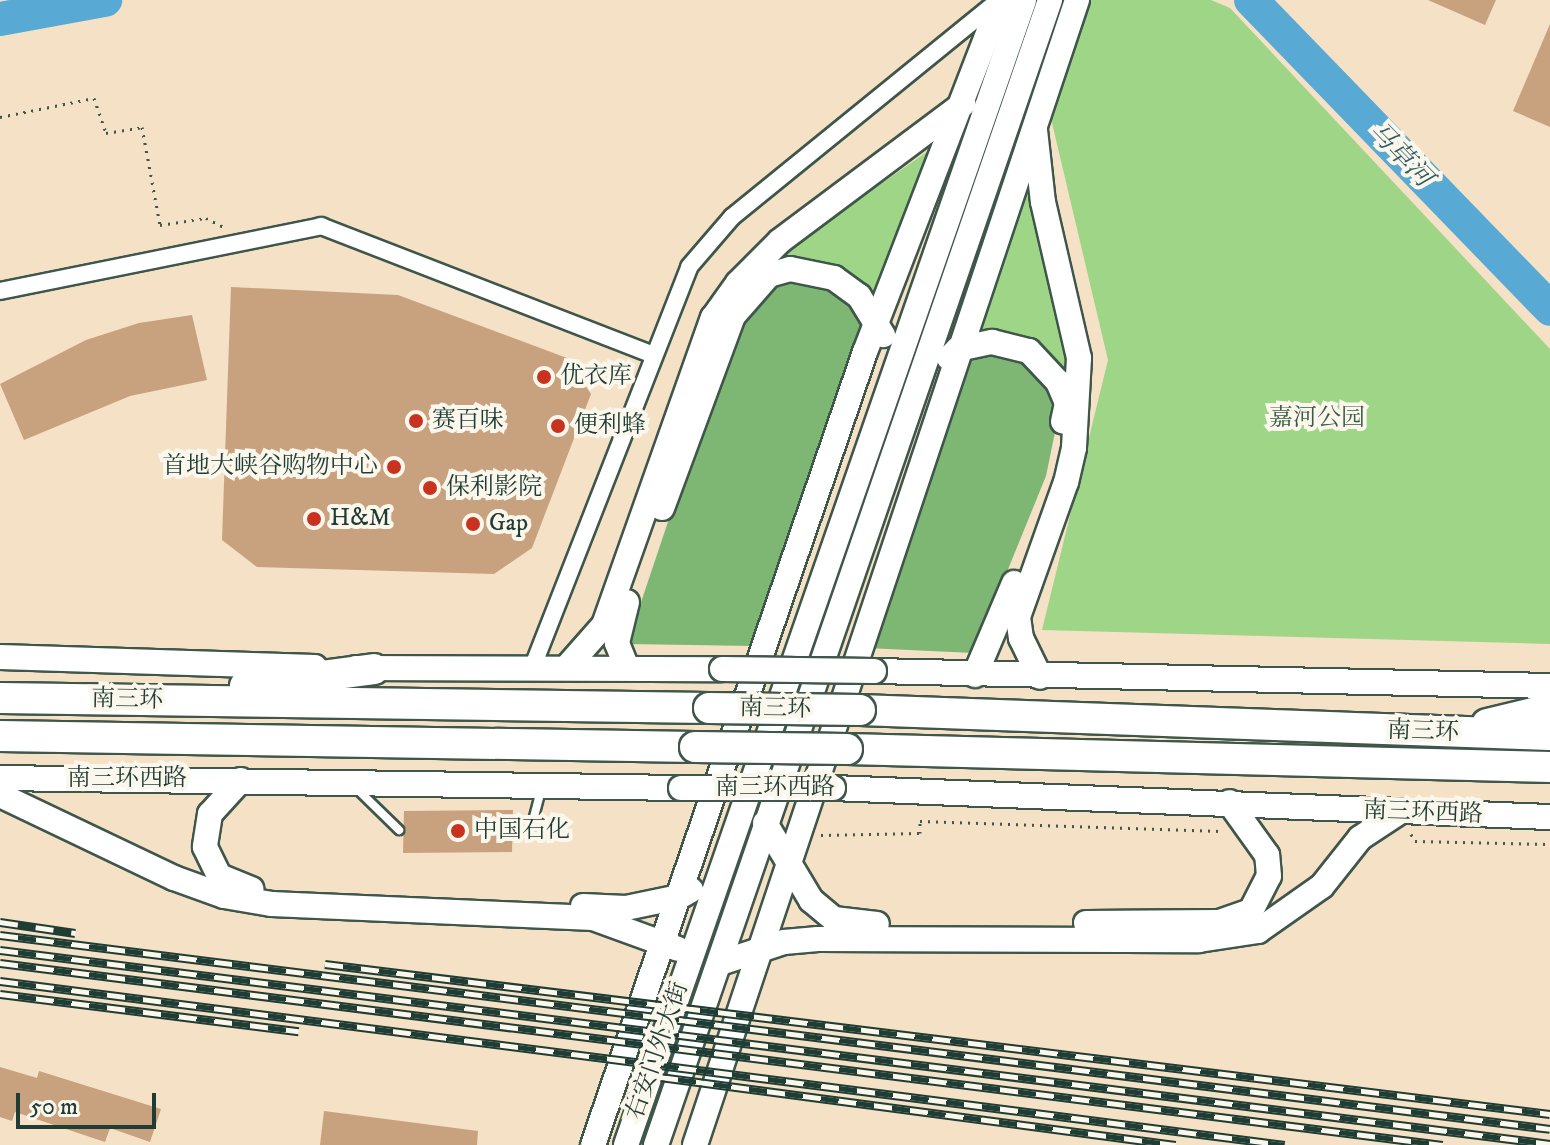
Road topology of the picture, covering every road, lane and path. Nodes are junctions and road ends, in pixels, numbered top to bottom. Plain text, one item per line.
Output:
1 (1000, 0) edge
2 (1024, 0) edge
3 (1050, 0) edge
4 (1077, 0) edge
5 (1027, 68) junction
6 (998, 74) junction
7 (963, 105) junction
8 (0, 117) edge
9 (1034, 121) junction
10 (233, 243) junction
11 (0, 291) edge
12 (879, 323) junction
13 (958, 349) junction
14 (654, 355) junction
15 (894, 365) junction
16 (918, 387) junction
17 (0, 657) edge
18 (533, 666) junction
19 (567, 667) junction
20 (627, 668) junction
21 (374, 669) junction
22 (975, 675) junction
23 (1040, 677) junction
24 (1550, 686) edge
25 (0, 698) edge
26 (137, 700) junction
27 (1550, 709) edge
28 (1454, 734) junction
29 (1550, 735) edge
30 (0, 736) edge
31 (1550, 767) edge
32 (0, 778) edge
33 (241, 780) junction
34 (351, 782) junction
35 (542, 789) junction
36 (0, 795) edge
37 (1229, 802) junction
38 (1398, 813) junction
39 (1550, 817) edge
40 (765, 823) junction
41 (399, 830) dead end
42 (530, 832) dead end
43 (1230, 832) dead end
44 (822, 834) dead end
45 (1550, 844) edge
46 (719, 871) junction
47 (789, 871) junction
48 (679, 897) junction
49 (664, 941) junction
50 (763, 950) junction
51 (690, 956) junction
52 (720, 963) junction
53 (593, 1145) edge
54 (626, 1145) edge
55 (656, 1145) edge
56 (695, 1145) edge

1 - 7 main road
1 - 14 street
2 - 6 main road, 右安门外大街
3 - 5 main road, 右安门外大街
4 - 9 main road
5 - 9 main road
5 - 16 main road, 右安门外大街
6 - 7 main road
6 - 15 main road, 右安门外大街
7 - 12 main road
7 - 19 main road
8 - 10 path
9 - 13 main road
9 - 23 main road
10 - 11 street
10 - 14 street
12 - 15 main road
12 - 20 main road
12 - 48 main road
13 - 16 main road
13 - 22 main road
13 - 47 main road
14 - 18 street
15 - 46 main road, 右安门外大街
16 - 40 main road, 右安门外大街
17 - 21 main road
18 - 19 main road
18 - 21 main road
19 - 20 main road
20 - 22 main road, bridge
21 - 26 highway
22 - 23 main road
23 - 24 main road
25 - 26 highway, 南三环
26 - 28 highway, 南三环, bridge
27 - 28 highway
28 - 29 highway, 南三环
30 - 31 highway, 南三环, bridge
32 - 33 main road, 南三环西路
33 - 34 main road, 南三环西路
33 - 48 main road
34 - 35 main road, 南三环西路
34 - 41 lane
35 - 37 main road, 南三环西路, bridge
35 - 42 lane
36 - 49 main road
37 - 38 main road, 南三环西路
37 - 47 main road
38 - 39 main road, 南三环西路
38 - 45 path
38 - 50 main road
40 - 47 main road
40 - 52 main road, 右安门外大街
43 - 44 path
46 - 48 main road
46 - 51 main road, 右安门外大街
47 - 50 main road
48 - 49 main road
49 - 51 main road
49 - 53 main road
50 - 52 main road
50 - 56 main road
51 - 54 main road, 右安门外大街
52 - 55 main road, 右安门外大街

